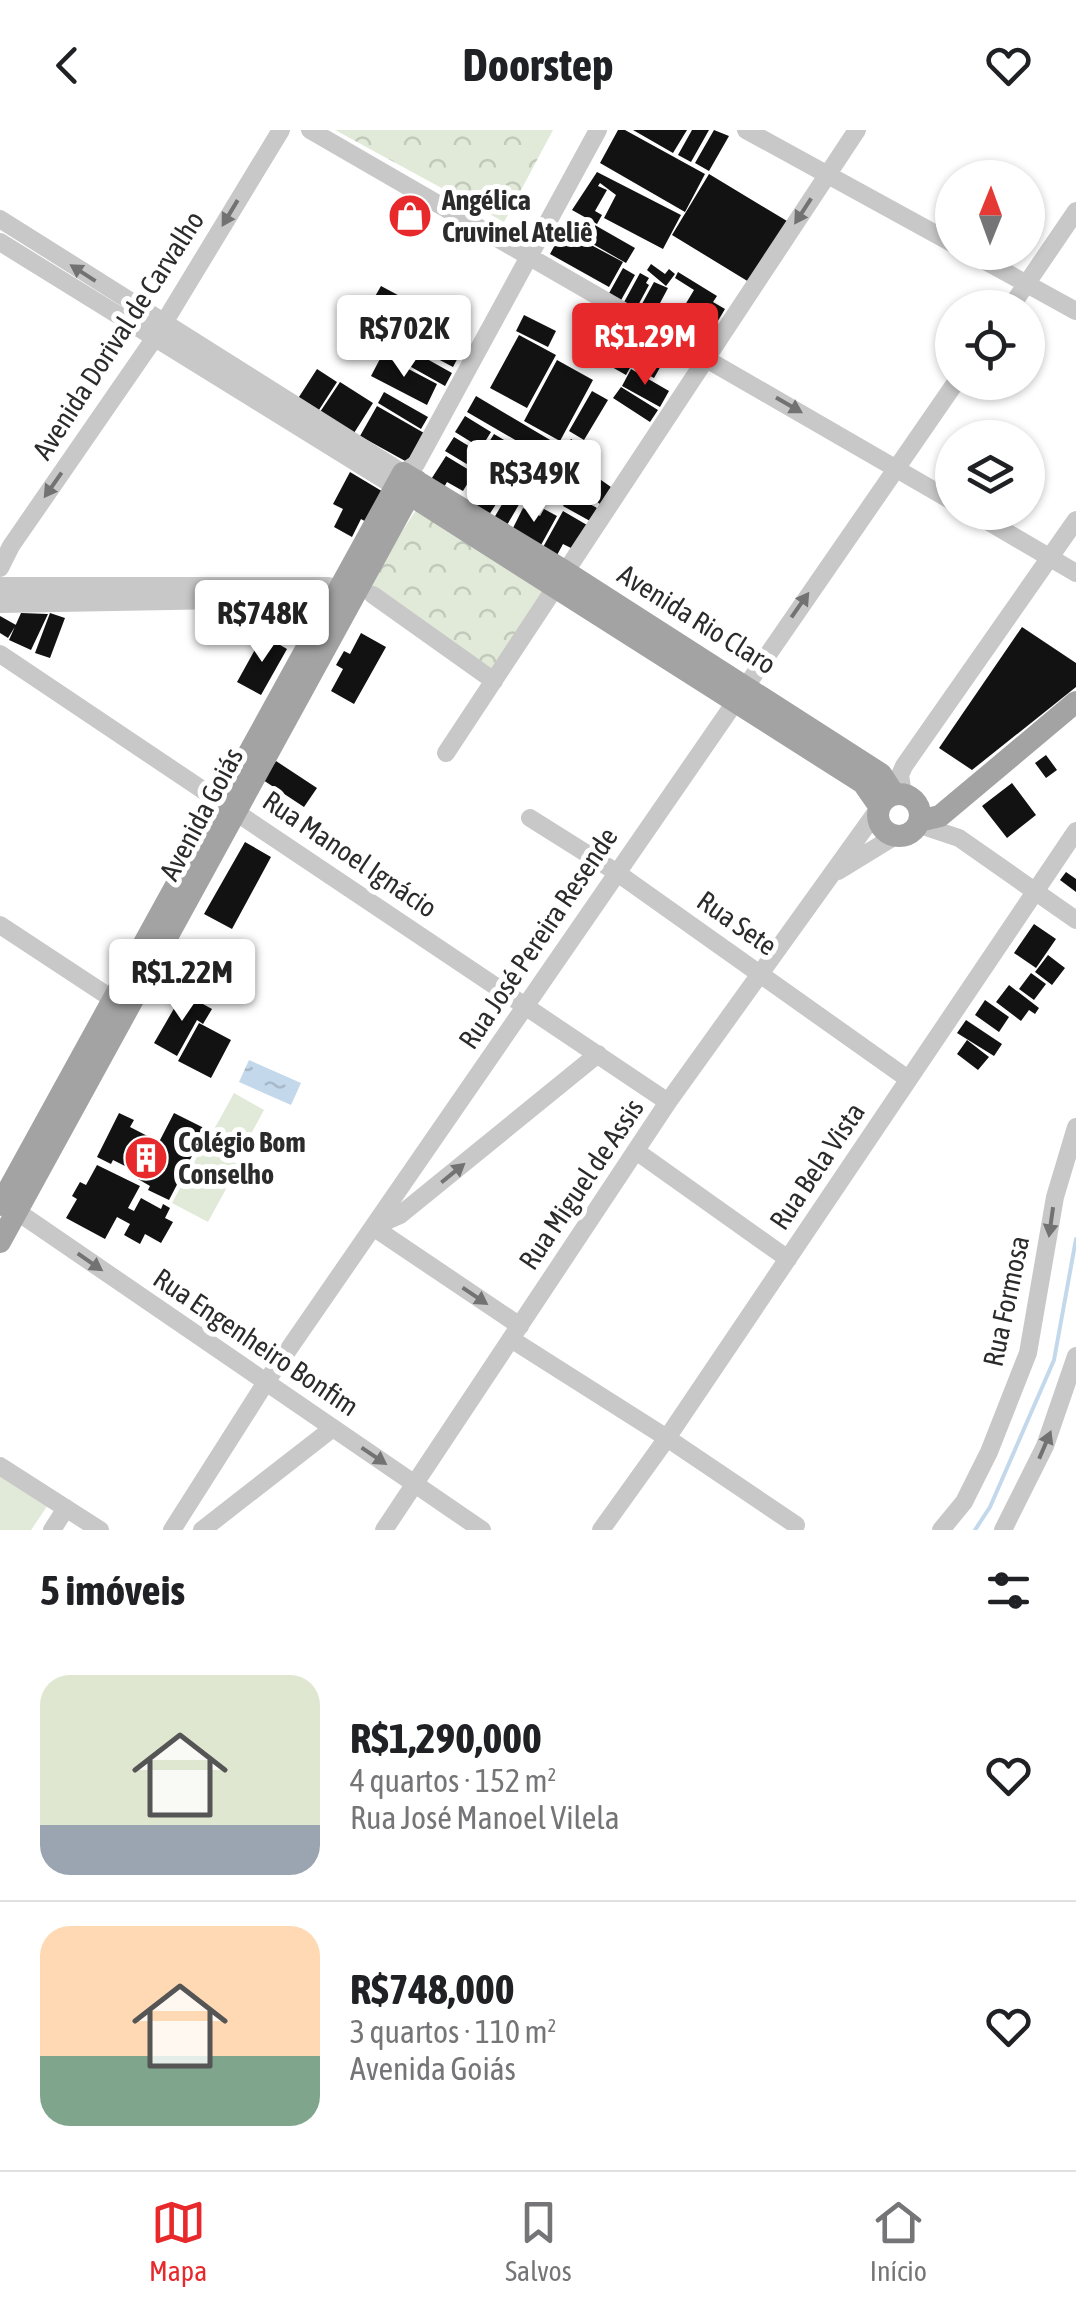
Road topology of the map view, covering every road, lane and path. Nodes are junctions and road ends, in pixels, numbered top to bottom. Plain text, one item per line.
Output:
1 (281, 130) edge
2 (310, 130) edge
3 (598, 130) edge
4 (746, 130) edge
5 (857, 130) edge
6 (828, 174) junction
7 (1076, 211) edge
8 (0, 219) edge
9 (935, 234) edge
10 (0, 242) edge
11 (530, 255) junction
12 (1001, 270) edge
13 (1026, 284) junction
14 (1022, 290) edge
15 (1076, 311) edge
16 (160, 330) junction
17 (707, 358) junction
18 (943, 400) edge
19 (895, 467) junction
20 (408, 480) junction
21 (935, 491) edge
22 (1076, 520) edge
23 (1003, 530) edge
24 (5, 543) edge
25 (1050, 558) junction
26 (0, 568) edge
27 (1076, 573) edge
28 (561, 580) junction
29 (0, 588) edge
30 (353, 593) junction
31 (0, 604) edge
32 (0, 654) edge
33 (494, 680) junction
34 (740, 692) junction
35 (1076, 702) edge
36 (446, 753) dead end
37 (230, 806) junction
38 (901, 808) junction
39 (530, 818) dead end
40 (1076, 831) edge
41 (895, 836) joint
42 (616, 872) junction
43 (834, 874) junction
44 (1034, 891) junction
45 (1076, 920) edge
46 (0, 925) edge
47 (761, 974) junction
48 (121, 1004) junction
49 (525, 1006) junction
50 (598, 1054) junction
51 (908, 1079) junction
52 (668, 1102) junction
53 (1076, 1128) edge
54 (636, 1151) junction
55 (5, 1204) edge
56 (373, 1227) junction
57 (0, 1242) edge
58 (788, 1259) junction
59 (515, 1332) junction
60 (1076, 1356) edge
61 (266, 1382) junction
62 (333, 1428) junction
63 (667, 1438) junction
64 (0, 1466) edge
65 (415, 1484) junction
66 (66, 1508) junction
67 (796, 1526) dead end
68 (52, 1530) edge
69 (100, 1530) edge
70 (172, 1530) edge
71 (202, 1530) edge
72 (384, 1530) edge
73 (482, 1530) edge
74 (601, 1530) edge
75 (941, 1530) edge
76 (1003, 1530) edge

1 -> 16 street, Avenida Dorival de Carvalho
2 - 11 street
3 - 11 street, Avenida Goiás
4 - 6 street
5 - 6 street
6 - 9 street
6 -> 17 street
7 - 13 street
16 -> 8 street, Avenida Rio Claro
10 - 16 street, Avenida Rio Claro
11 - 17 street
11 - 20 street, Avenida Goiás
12 - 13 street
13 - 14 street
13 - 15 street
16 - 20 street, Avenida Rio Claro
16 -> 24 street, Avenida Dorival de Carvalho
17 -> 19 street
17 - 28 street
18 - 19 street, Rua José Pereira Resende
19 - 21 street
34 -> 19 street, Rua José Pereira Resende
20 - 28 main road, Avenida Rio Claro
20 - 30 main road, Avenida Goiás
22 - 25 street, Rua Miguel de Assis
23 - 25 street
24 - 26 street, Avenida Dorival de Carvalho
25 - 27 street
25 - 38 street, Rua Miguel de Assis
28 - 33 street
28 - 34 main road, Avenida Rio Claro
29 - 30 street
29 - 31 street
30 - 31 street
30 - 33 street
30 - 37 main road, Avenida Goiás
32 - 37 street, Rua Manoel Ignácio
33 - 36 street
34 - 38 main road, Avenida Rio Claro
34 - 42 street, Rua José Pereira Resende
35 - 38 main road
37 - 48 main road, Avenida Goiás
37 - 49 street, Rua Manoel Ignácio
38 - 41 main road
38 - 43 street, Rua Miguel de Assis
38 - 44 street, Avenida Rio Claro
39 - 42 street, Rua Sete
40 - 44 street, Rua Bela Vista
41 - 43 street, Rua Miguel de Assis
42 - 47 street, Rua Sete
42 - 49 street, Rua José Pereira Resende
43 - 47 street, Rua Miguel de Assis
44 - 45 street, Avenida Rio Claro
44 - 51 street, Rua Bela Vista
46 - 48 street
47 - 51 street, Rua Sete
47 - 52 street, Rua Miguel de Assis
48 - 55 main road, Avenida Goiás
49 - 50 street, Rua Manoel Ignácio
49 - 56 street, Rua José Pereira Resende
50 - 52 street, Rua Manoel Ignácio
56 -> 50 street
51 - 58 street, Rua Bela Vista
52 - 54 street, Rua Miguel de Assis
53 -> 75 street, Rua Formosa
54 - 58 street
54 - 59 street, Rua Miguel de Assis
55 - 57 main road, Avenida Goiás
55 -> 61 street, Rua Engenheiro Bonfim
56 -> 59 street
56 - 61 street, Rua José Pereira Resende
58 - 63 street, Rua Bela Vista
59 - 63 street
59 - 65 street, Rua Miguel de Assis
76 -> 60 street
61 - 62 street, Rua Engenheiro Bonfim
61 - 70 street, Rua José Pereira Resende
62 -> 65 street, Rua Engenheiro Bonfim
62 - 71 street
63 - 67 street
63 - 74 street, Rua Bela Vista
64 - 66 street
65 - 72 street, Rua Miguel de Assis
65 - 73 street, Rua Engenheiro Bonfim
66 - 68 street
66 - 69 street

